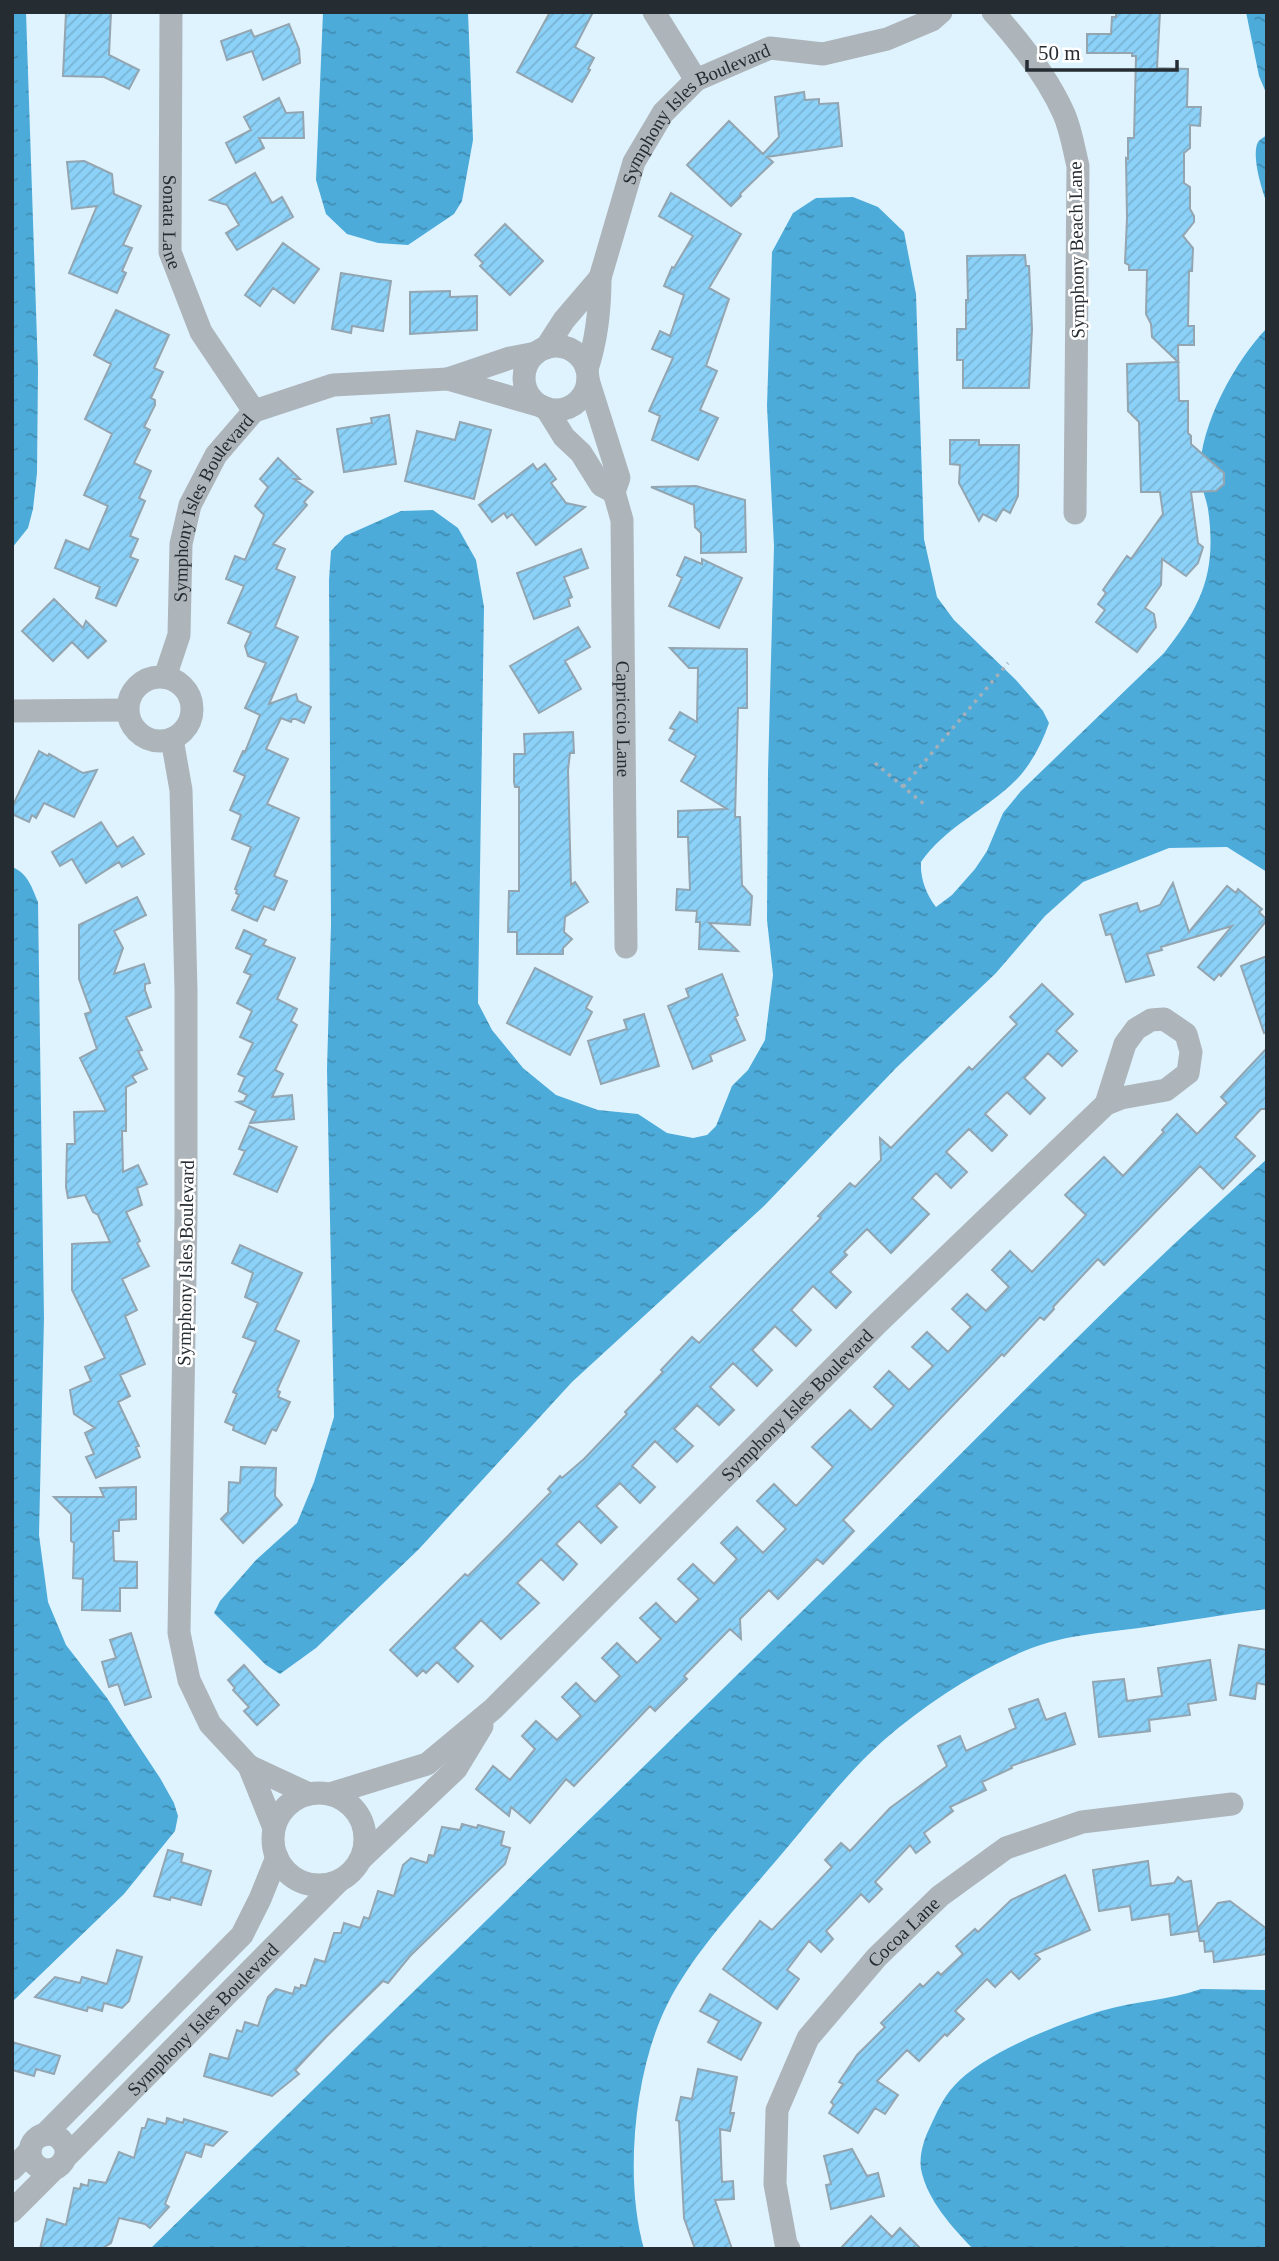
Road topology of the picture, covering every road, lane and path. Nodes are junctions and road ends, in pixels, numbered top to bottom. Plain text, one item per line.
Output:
1 (171, 12) edge
2 (654, 12) edge
3 (941, 12) edge
4 (993, 12) edge
5 (695, 80) junction
6 (600, 278) junction
7 (541, 350) junction
8 (588, 375) junction
9 (448, 379) junction
10 (544, 407) junction
11 (254, 411) junction
12 (614, 492) junction
13 (1076, 513) dead end
14 (1008, 663) dead end
15 (165, 677) junction
16 (127, 710) junction
17 (12, 711) edge
18 (172, 739) junction
19 (875, 763) dead end
20 (903, 787) junction
21 (925, 805) dead end
22 (626, 947) dead end
23 (1107, 1104) dead end
24 (493, 1709) junction
25 (249, 1766) junction
26 (333, 1793) junction
27 (309, 1794) junction
28 (1232, 1804) dead end
29 (274, 1828) junction
30 (277, 1857) junction
31 (361, 1859) junction
32 (339, 1881) junction
33 (37, 2143) junction
34 (60, 2163) junction
35 (12, 2169) edge
36 (12, 2211) edge
37 (789, 2249) edge

1 - 11 street, Sonata Lane
2 - 5 street
3 - 5 street, Symphony Isles Boulevard
4 - 13 street, Symphony Beach Lane
5 - 6 street, Symphony Isles Boulevard
6 - 7 street
6 - 8 street
7 - 8 street
7 - 9 street
7 - 10 street
8 - 10 street
8 - 12 street, Capriccio Lane
9 - 10 street
9 - 11 street, Symphony Isles Boulevard
10 - 12 street
11 - 15 street, Symphony Isles Boulevard
12 - 22 street, Capriccio Lane
14 - 20 path
15 - 16 street
15 - 18 street
16 - 17 street
16 - 18 street
18 - 25 street, Symphony Isles Boulevard
19 - 20 path
20 - 21 path
23 - 24 street, Symphony Isles Boulevard
24 - 26 street, Symphony Isles Boulevard
24 - 31 street, Symphony Isles Boulevard
25 - 27 street, Symphony Isles Boulevard
25 - 29 street, Symphony Isles Boulevard
26 - 27 street, Symphony Isles Boulevard
26 - 31 street
27 - 29 street
28 - 37 street, Cocoa Lane
29 - 30 street, Symphony Isles Boulevard
30 - 32 street
30 - 33 street, Symphony Isles Boulevard
31 - 32 street, Symphony Isles Boulevard
32 - 34 street, Symphony Isles Boulevard
33 - 34 street
33 - 34 street
33 - 35 street, Symphony Isles Boulevard
34 - 36 street, Symphony Isles Boulevard

